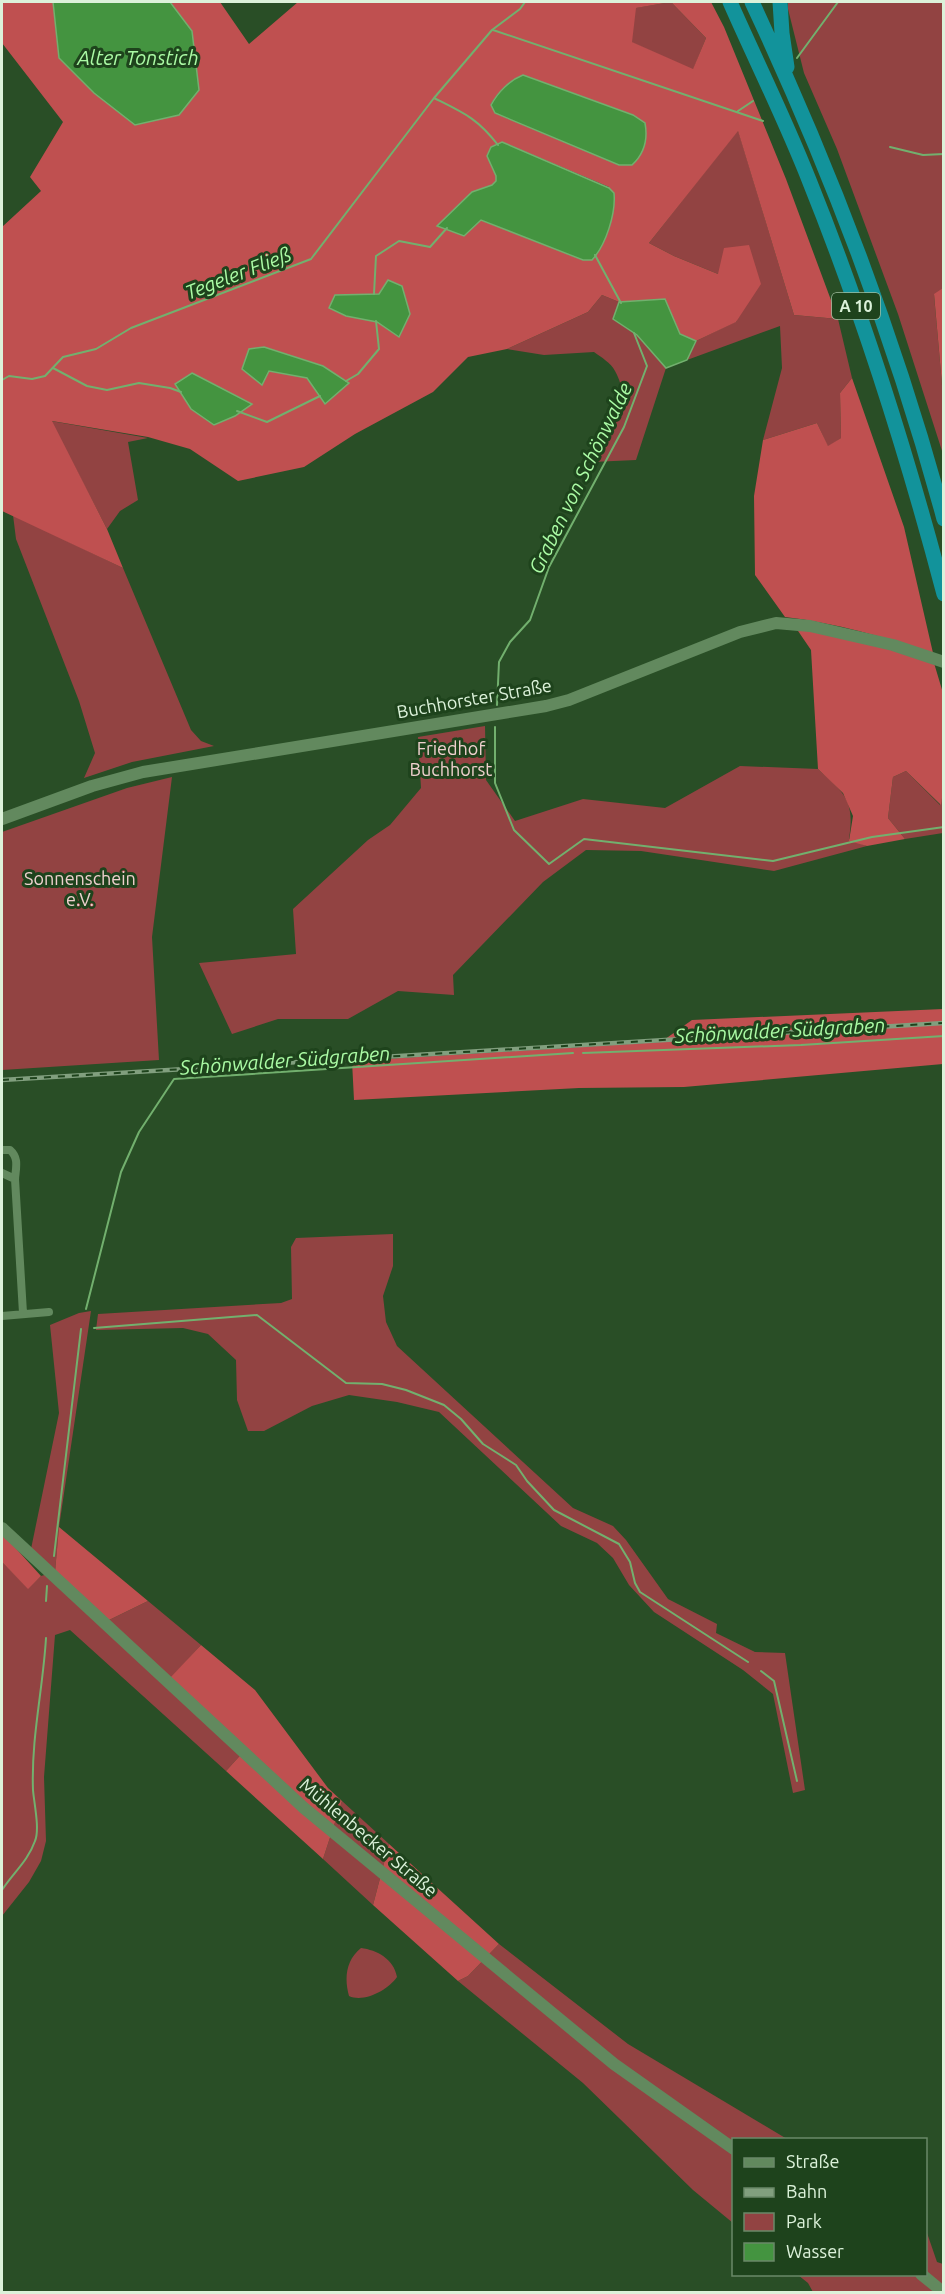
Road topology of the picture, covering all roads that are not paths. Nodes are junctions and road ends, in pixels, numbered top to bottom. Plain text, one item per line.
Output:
1 (730, 2) edge
2 (752, 2) edge
3 (780, 2) edge
4 (790, 85) junction
5 (944, 519) edge
6 (944, 594) edge
7 (944, 662) edge
8 (2, 819) edge
9 (2, 1150) edge
10 (2, 1173) edge
11 (15, 1179) junction
12 (49, 1312) dead end
13 (23, 1313) junction
14 (2, 1316) edge
15 (2, 1528) edge
16 (732, 2148) edge
17 (923, 2276) edge
18 (943, 2292) edge

1 - 6 highway, A 10
2 - 4 highway, A 10
3 - 4 highway
4 - 5 highway, A 10
7 - 8 main road, Buchhorster Straße
9 - 11 street
10 - 11 street
11 - 13 street
12 - 13 street
13 - 14 street
15 - 16 main road, Mühlenbecker Straße
17 - 18 main road

